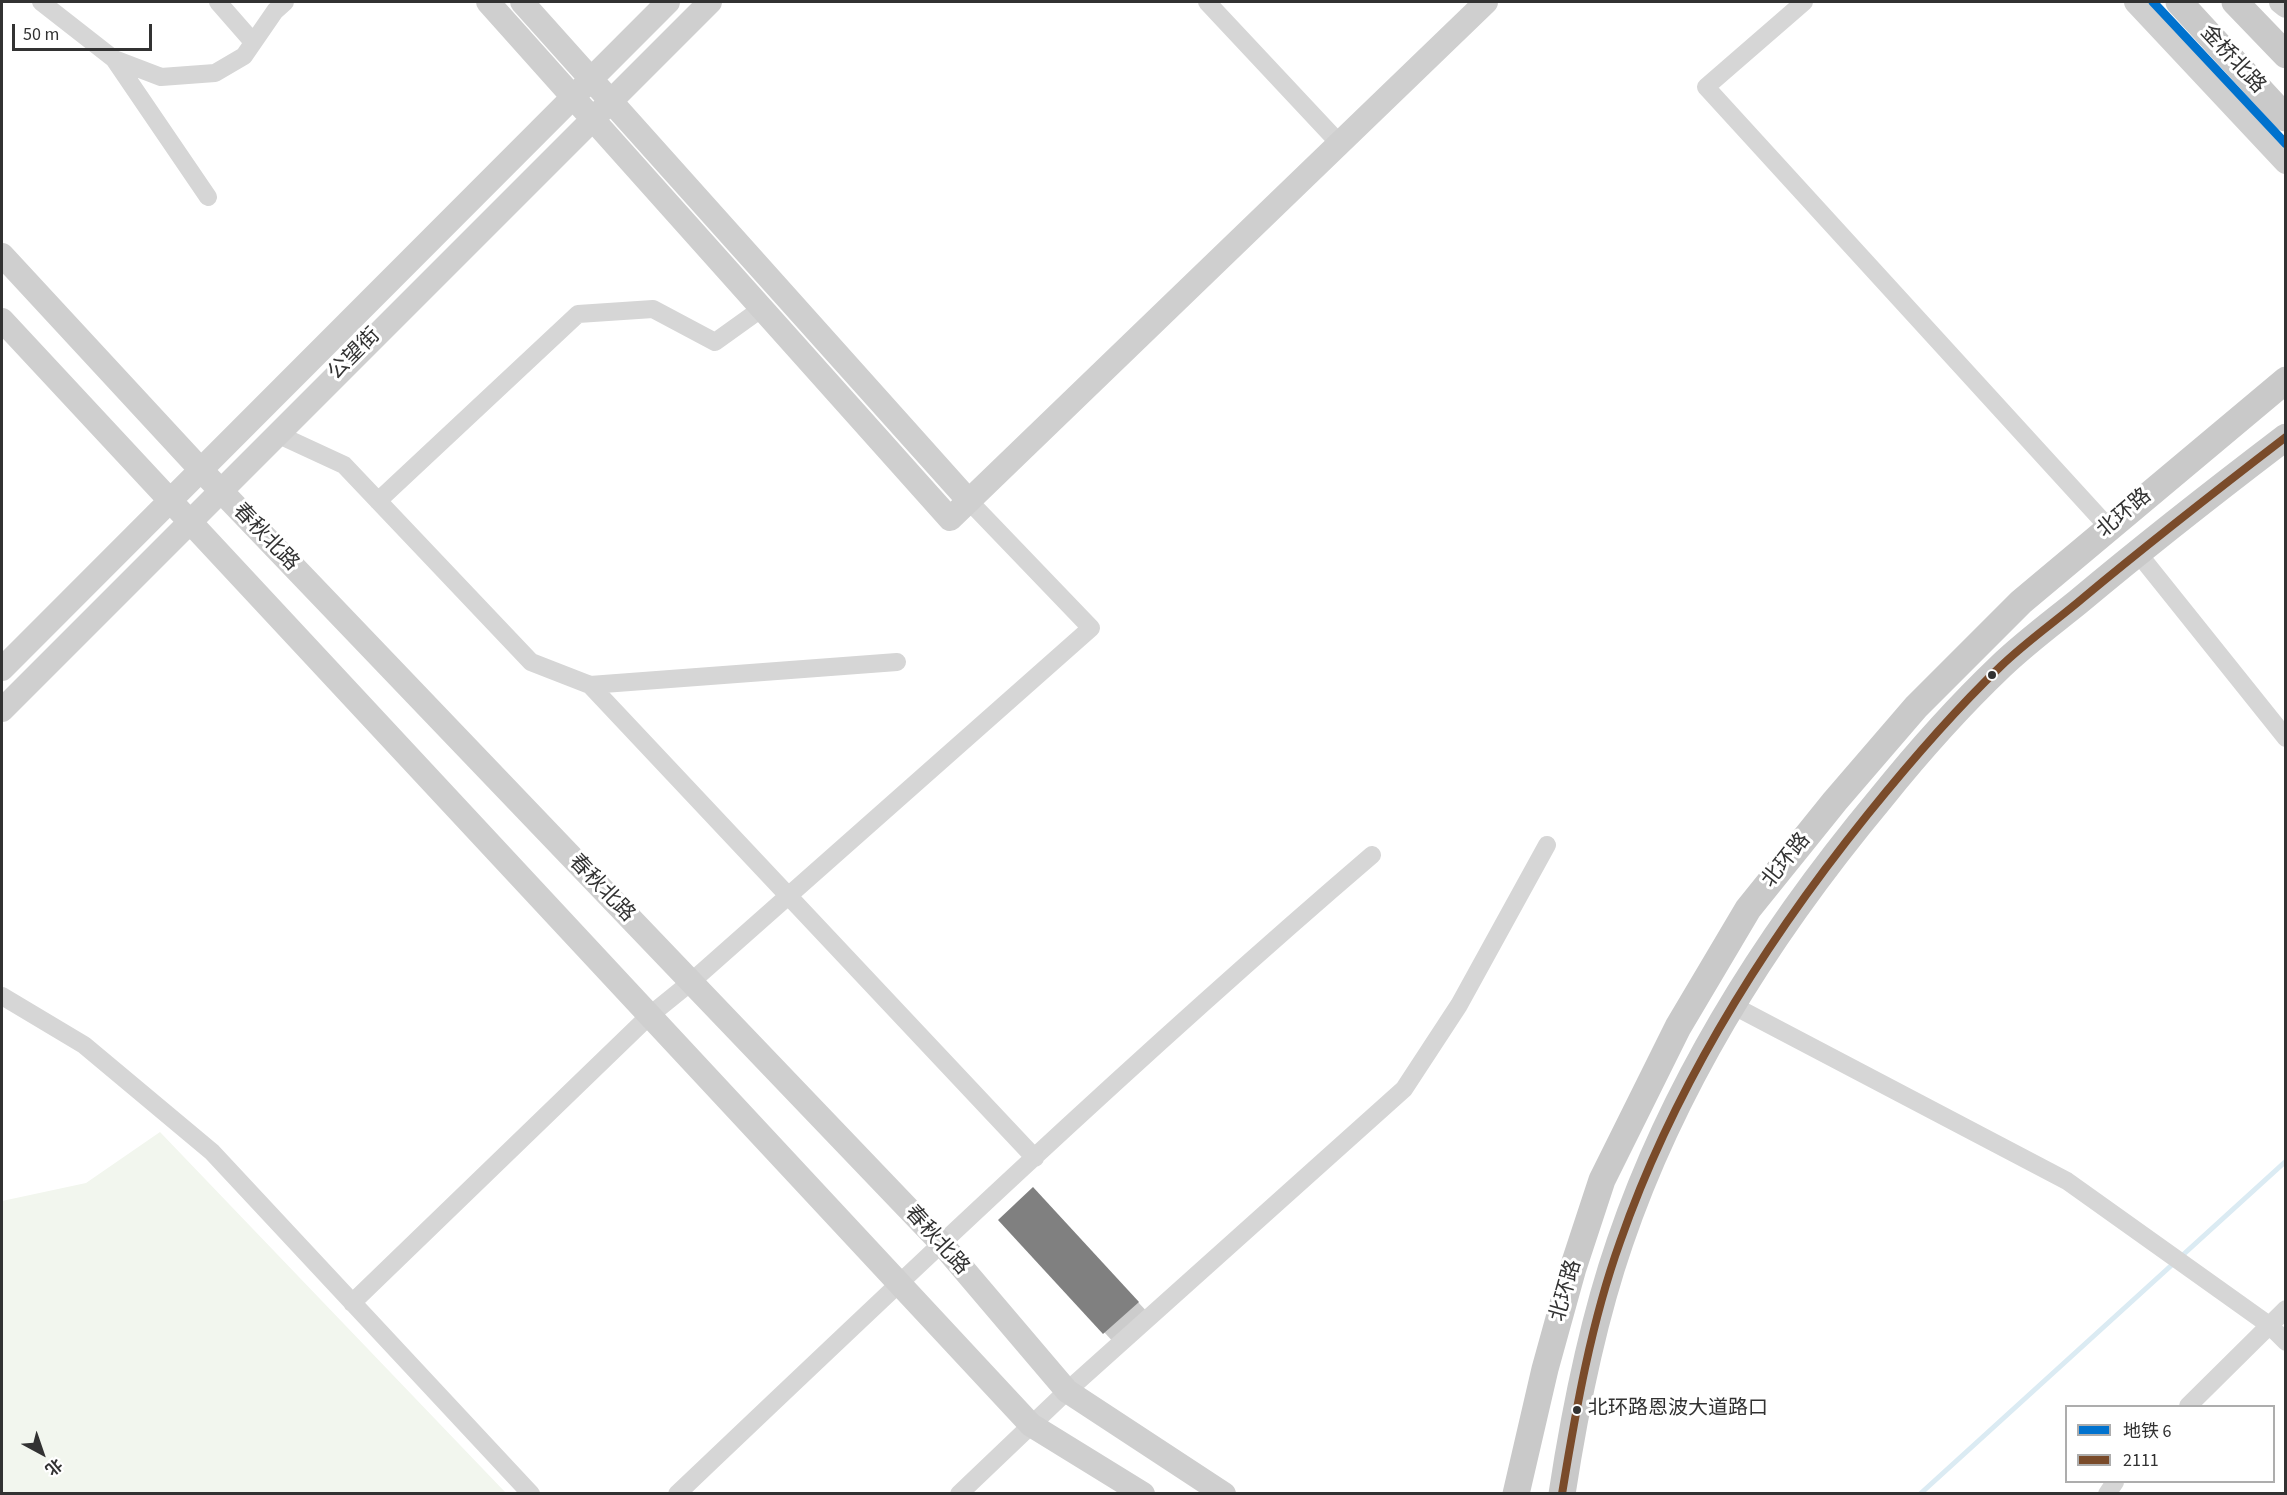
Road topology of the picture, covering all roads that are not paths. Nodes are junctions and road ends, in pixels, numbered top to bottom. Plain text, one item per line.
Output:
1 (41, 2) edge
2 (218, 2) edge
3 (285, 2) edge
4 (488, 2) edge
5 (522, 2) edge
6 (668, 2) edge
7 (710, 2) edge
8 (1207, 2) edge
9 (1486, 2) edge
10 (1804, 2) edge
11 (2136, 2) edge
12 (2179, 2) edge
13 (2235, 2) edge
14 (2281, 2) edge
15 (2286, 6) edge
16 (253, 42) junction
17 (2286, 55) edge
18 (114, 59) junction
19 (591, 76) junction
20 (572, 96) junction
21 (612, 100) junction
22 (2286, 118) edge
23 (592, 119) junction
24 (1340, 144) junction
25 (2286, 162) edge
26 (208, 197) dead end
27 (2, 255) edge
28 (761, 309) junction
29 (2, 320) edge
30 (2286, 380) edge
31 (277, 434) junction
32 (2286, 437) edge
33 (201, 470) junction
34 (220, 490) junction
35 (169, 500) junction
36 (378, 501) junction
37 (969, 501) junction
38 (189, 522) junction
39 (2109, 528) junction
40 (2138, 552) junction
41 (897, 662) dead end
42 (2, 669) edge
43 (590, 685) junction
44 (2, 710) edge
45 (2286, 738) edge
46 (1547, 845) dead end
47 (1372, 855) dead end
48 (789, 896) junction
49 (691, 982) junction
50 (2, 996) edge
51 (1732, 1005) junction
52 (649, 1016) junction
53 (1035, 1158) junction
54 (942, 1244) junction
55 (898, 1284) junction
56 (352, 1303) junction
57 (2286, 1310) edge
58 (2269, 1325) junction
59 (2286, 1342) edge
60 (1067, 1390) junction
61 (2190, 1405) edge
62 (1031, 1425) junction
63 (531, 1494) edge
64 (677, 1494) edge
65 (958, 1494) edge
66 (1143, 1494) edge
67 (1224, 1494) edge
68 (1516, 1494) edge
69 (1562, 1494) edge

1 - 18 street
2 - 16 street
3 - 16 street
4 - 20 street
5 - 19 street
6 - 19 street, 公望街
7 - 21 street, 公望街
8 - 24 street
9 - 24 street
10 - 39 street
11 - 25 street, 金桥北路
12 - 22 main road, 金桥北路
13 - 17 main road, 金桥北路
14 - 15 street
16 - 18 street
18 - 26 street
19 - 20 street, 公望街
19 - 21 street
20 - 23 street
20 - 33 street, 公望街
21 - 23 street, 公望街
21 - 37 street
23 - 28 street
23 - 31 street, 公望街
24 - 37 street
27 - 33 street, 春秋北路
28 - 36 street
28 - 37 street
29 - 35 street, 春秋北路
30 - 39 main road, 北环路
31 - 34 street, 公望街
31 - 36 street
32 - 40 main road, 北环路
33 - 34 street, 春秋北路
33 - 35 street, 公望街
34 - 38 street, 公望街
34 - 49 street, 春秋北路
35 - 38 street, 春秋北路
35 - 42 street, 公望街
36 - 43 street
37 - 48 street
38 - 44 street, 公望街
38 - 52 street, 春秋北路
39 - 68 main road, 北环路
40 - 45 street
40 - 51 main road, 北环路
41 - 43 street
43 - 48 street
46 - 60 street
47 - 53 street
48 - 49 street
48 - 53 street
49 - 52 street
49 - 54 street, 春秋北路
50 - 56 street
51 - 58 street
51 - 69 main road, 北环路
52 - 55 street, 春秋北路
52 - 56 street
53 - 54 street
54 - 55 street
54 - 60 street, 春秋北路
55 - 62 street, 春秋北路
55 - 64 street
56 - 63 street
57 - 58 street
58 - 59 street
58 - 61 street
60 - 62 street
60 - 67 street, 春秋北路
62 - 65 street
62 - 66 street, 春秋北路

